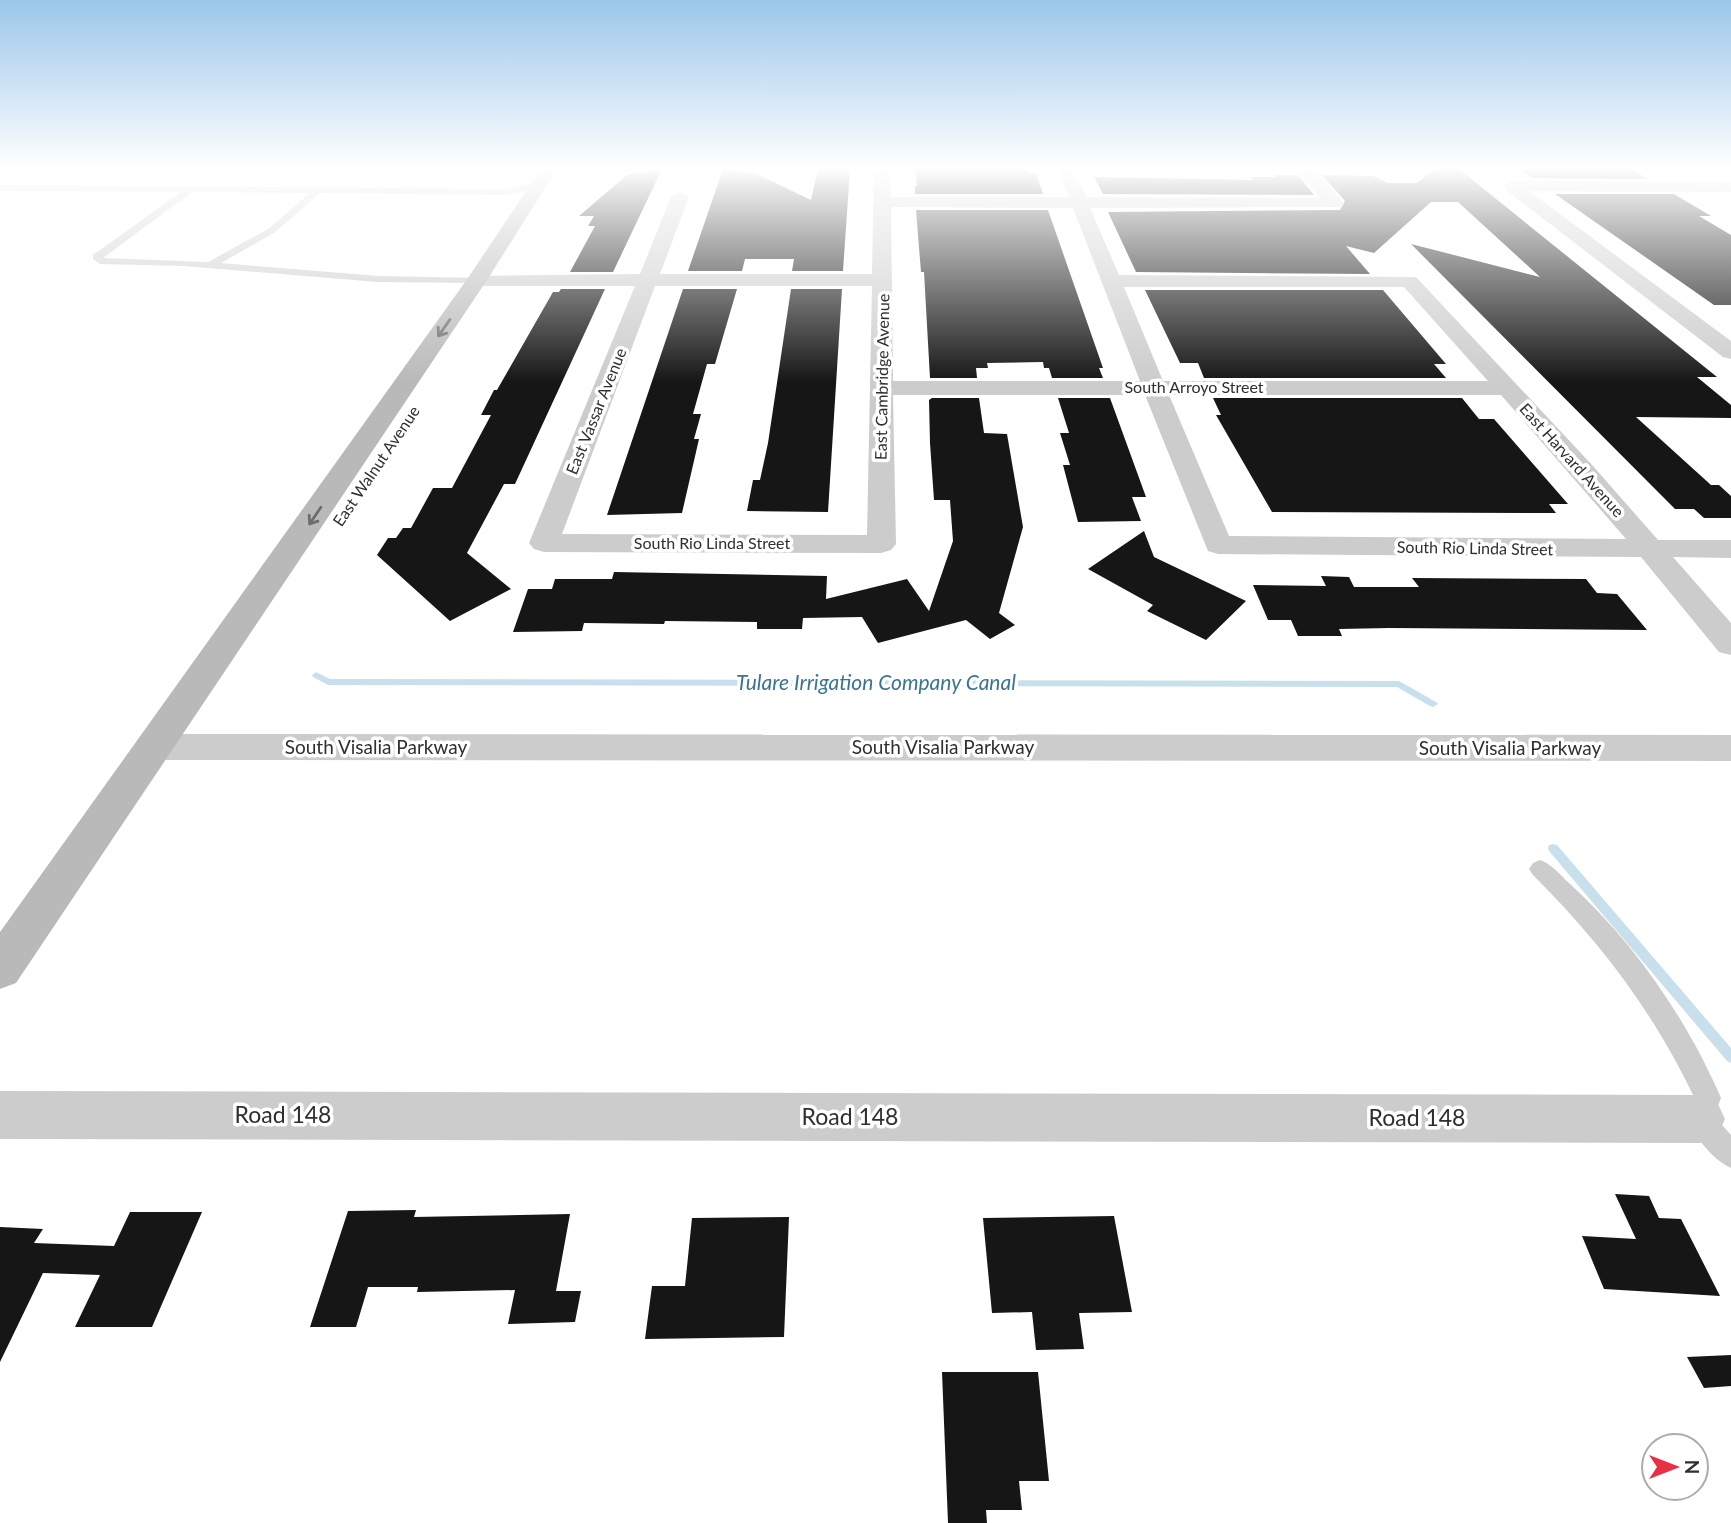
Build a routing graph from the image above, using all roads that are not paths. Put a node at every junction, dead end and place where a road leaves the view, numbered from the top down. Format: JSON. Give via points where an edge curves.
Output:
{"nodes":[{"id":1,"x":120,"y":240,"type":"edge"},
{"id":2,"x":255,"y":240,"type":"edge"},
{"id":3,"x":516,"y":240,"type":"edge"},
{"id":4,"x":663,"y":240,"type":"edge"},
{"id":5,"x":882,"y":240,"type":"edge"},
{"id":6,"x":1094,"y":240,"type":"edge"},
{"id":7,"x":1583,"y":240,"type":"edge"},
{"id":8,"x":208,"y":266,"type":"junction"},
{"id":9,"x":490,"y":280,"type":"junction"},
{"id":10,"x":648,"y":280,"type":"junction"},
{"id":11,"x":883,"y":280,"type":"junction"},
{"id":12,"x":1111,"y":281,"type":"junction"},
{"id":13,"x":1731,"y":352,"type":"edge"},
{"id":14,"x":1152,"y":386,"type":"junction"},
{"id":15,"x":881,"y":388,"type":"junction"},
{"id":16,"x":1507,"y":388,"type":"junction"},
{"id":17,"x":544,"y":542,"type":"joint"},
{"id":18,"x":881,"y":544,"type":"joint"},
{"id":19,"x":1731,"y":549,"type":"edge"},
{"id":20,"x":1652,"y":550,"type":"junction"},
{"id":21,"x":1731,"y":644,"type":"edge"},
{"id":22,"x":156,"y":747,"type":"junction"},
{"id":23,"x":1731,"y":748,"type":"edge"},
{"id":24,"x":1540,"y":869,"type":"dead end"},
{"id":25,"x":0,"y":969,"type":"edge"},
{"id":26,"x":0,"y":1115,"type":"edge"},
{"id":27,"x":1700,"y":1119,"type":"junction"},
{"id":28,"x":1731,"y":1155,"type":"edge"}],
"edges":[{"from":1,"to":8,"type":"lane","via":[[97,257],[100,261]]},
{"from":2,"to":8,"type":"lane"},
{"from":3,"to":9,"type":"main road","name":"East Walnut Avenue"},
{"from":4,"to":10,"type":"street","name":"East Vassar Avenue"},
{"from":5,"to":11,"type":"street","name":"East Cambridge Avenue"},
{"from":6,"to":12,"type":"street"},
{"from":7,"to":13,"type":"street"},
{"from":8,"to":9,"type":"lane","via":[[378,279]]},
{"from":9,"to":10,"type":"street"},
{"from":9,"to":22,"type":"main road","name":"East Walnut Avenue","via":[[332,531]]},
{"from":10,"to":11,"type":"street"},
{"from":10,"to":17,"type":"street","name":"East Vassar Avenue"},
{"from":11,"to":15,"type":"street","name":"East Cambridge Avenue"},
{"from":12,"to":14,"type":"street"},
{"from":12,"to":16,"type":"street","name":"East Harvard Avenue","via":[[1409,281]]},
{"from":14,"to":15,"type":"street","name":"South Arroyo Street"},
{"from":14,"to":16,"type":"street","name":"South Arroyo Street"},
{"from":14,"to":20,"type":"street","name":"South Rio Linda Street","via":[[1218,545]]},
{"from":15,"to":18,"type":"street","name":"East Cambridge Avenue"},
{"from":16,"to":20,"type":"street","name":"East Harvard Avenue"},
{"from":17,"to":18,"type":"street","name":"South Rio Linda Street"},
{"from":19,"to":20,"type":"street","name":"South Rio Linda Street"},
{"from":20,"to":21,"type":"street","name":"East Harvard Avenue"},
{"from":22,"to":23,"type":"street","name":"South Visalia Parkway"},
{"from":22,"to":25,"type":"main road","name":"East Walnut Avenue"},
{"from":24,"to":27,"type":"lane","via":[[1587,915],[1666,1021],[1708,1098]]},
{"from":26,"to":27,"type":"street","name":"Road 148"},
{"from":27,"to":28,"type":"lane"}]}
